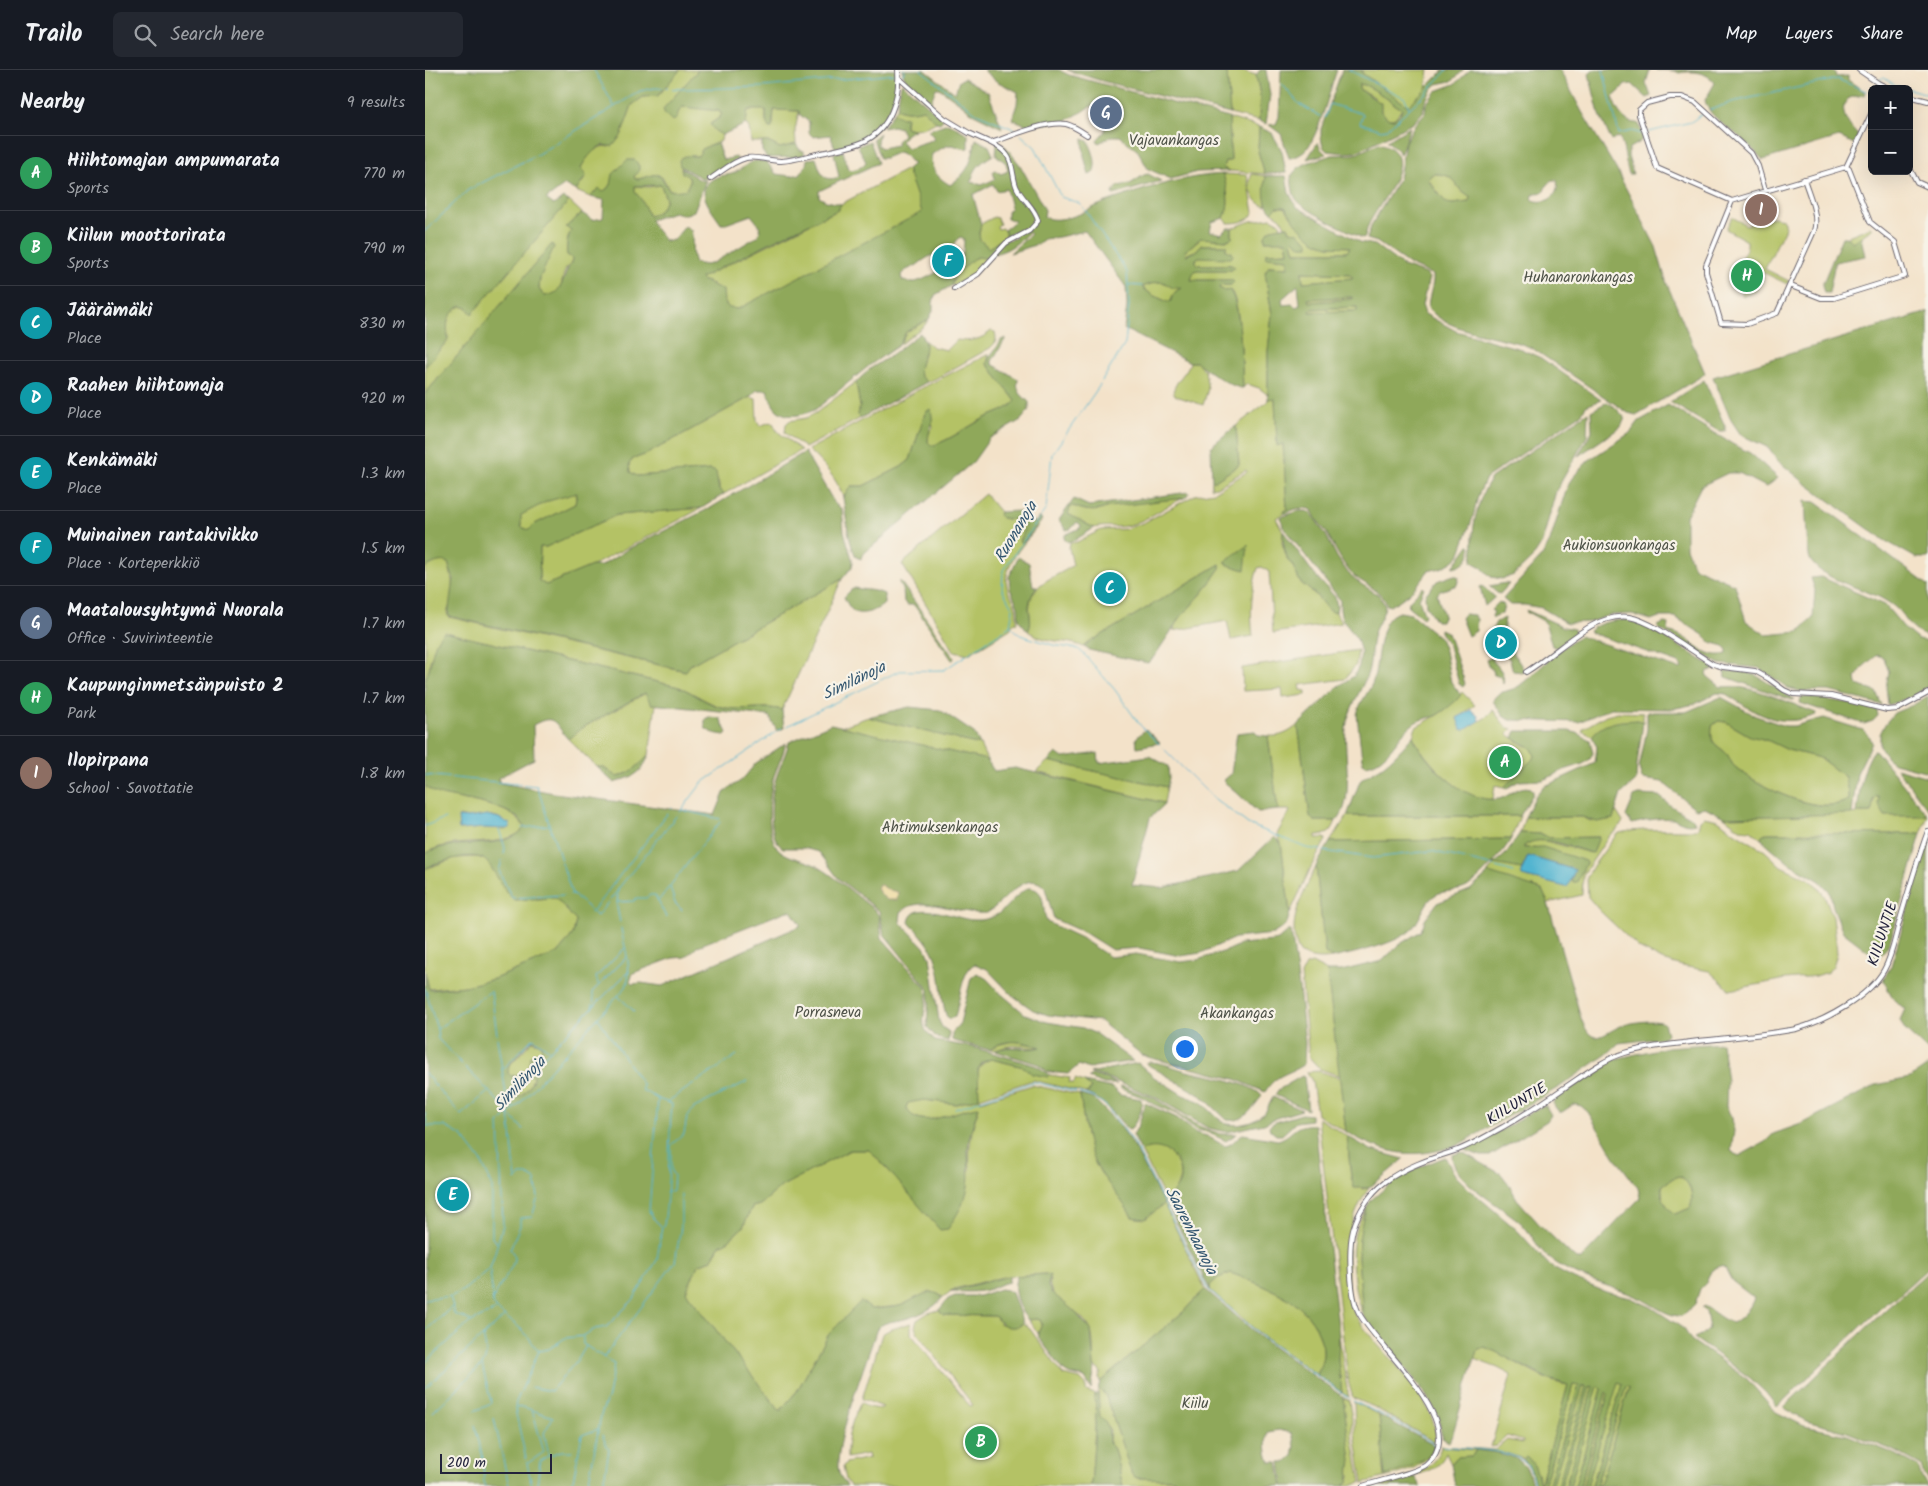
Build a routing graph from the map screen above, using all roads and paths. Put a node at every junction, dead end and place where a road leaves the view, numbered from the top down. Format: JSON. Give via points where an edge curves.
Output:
{"nodes":[{"id":1,"x":898,"y":70,"type":"edge"},
{"id":2,"x":1859,"y":70,"type":"edge"},
{"id":3,"x":899,"y":78,"type":"junction"},
{"id":4,"x":1880,"y":85,"type":"edge"},
{"id":5,"x":1913,"y":97,"type":"edge"},
{"id":6,"x":1928,"y":101,"type":"edge"},
{"id":7,"x":1868,"y":121,"type":"edge"},
{"id":8,"x":1866,"y":126,"type":"joint"},
{"id":9,"x":1087,"y":136,"type":"dead end"},
{"id":10,"x":991,"y":143,"type":"junction"},
{"id":11,"x":1846,"y":167,"type":"junction"},
{"id":12,"x":1913,"y":174,"type":"edge"},
{"id":13,"x":709,"y":179,"type":"dead end"},
{"id":14,"x":1804,"y":179,"type":"junction"},
{"id":15,"x":1928,"y":187,"type":"edge"},
{"id":16,"x":1765,"y":190,"type":"junction"},
{"id":17,"x":1732,"y":201,"type":"junction"},
{"id":18,"x":1791,"y":286,"type":"junction"},
{"id":19,"x":954,"y":289,"type":"dead end"},
{"id":20,"x":1526,"y":672,"type":"dead end"},
{"id":21,"x":1928,"y":693,"type":"edge"},
{"id":22,"x":1928,"y":831,"type":"edge"},
{"id":23,"x":1363,"y":1486,"type":"edge"}],
"edges":[{"from":1,"to":3,"type":"street"},
{"from":2,"to":4,"type":"street"},
{"from":3,"to":10,"type":"street","via":[[943,118]]},
{"from":3,"to":13,"type":"street","via":[[891,114],[867,140],[790,160],[748,158]]},
{"from":5,"to":6,"type":"street"},
{"from":7,"to":8,"type":"street"},
{"from":8,"to":11,"type":"street"},
{"from":9,"to":10,"type":"street","via":[[1070,125],[1059,124]]},
{"from":10,"to":19,"type":"street","via":[[1009,158],[1013,180],[1038,222],[1029,231],[1009,240],[978,274]]},
{"from":11,"to":14,"type":"street"},
{"from":11,"to":18,"type":"street","via":[[1870,222],[1895,242],[1905,276],[1833,298],[1821,298]]},
{"from":12,"to":15,"type":"street","via":[[1917,182]]},
{"from":14,"to":16,"type":"street"},
{"from":14,"to":18,"type":"street","via":[[1816,226]]},
{"from":16,"to":17,"type":"street"},
{"from":16,"to":17,"type":"street","via":[[1751,153],[1695,102],[1670,97],[1644,105],[1639,115],[1657,168]]},
{"from":17,"to":18,"type":"street","via":[[1705,272],[1721,323],[1747,324],[1772,316],[1777,313]]},
{"from":20,"to":21,"type":"street","via":[[1591,626],[1614,617],[1626,617],[1649,625],[1713,664],[1755,671],[1793,694],[1837,696],[1891,710]]},
{"from":22,"to":23,"type":"street","name":"KIILUNTIE","via":[[1885,968],[1872,985],[1838,1012],[1796,1029],[1650,1048],[1610,1058],[1505,1126],[1402,1172],[1377,1188],[1353,1229],[1354,1301],[1363,1321],[1425,1399],[1438,1426],[1439,1439],[1435,1455],[1425,1466]]}]}
